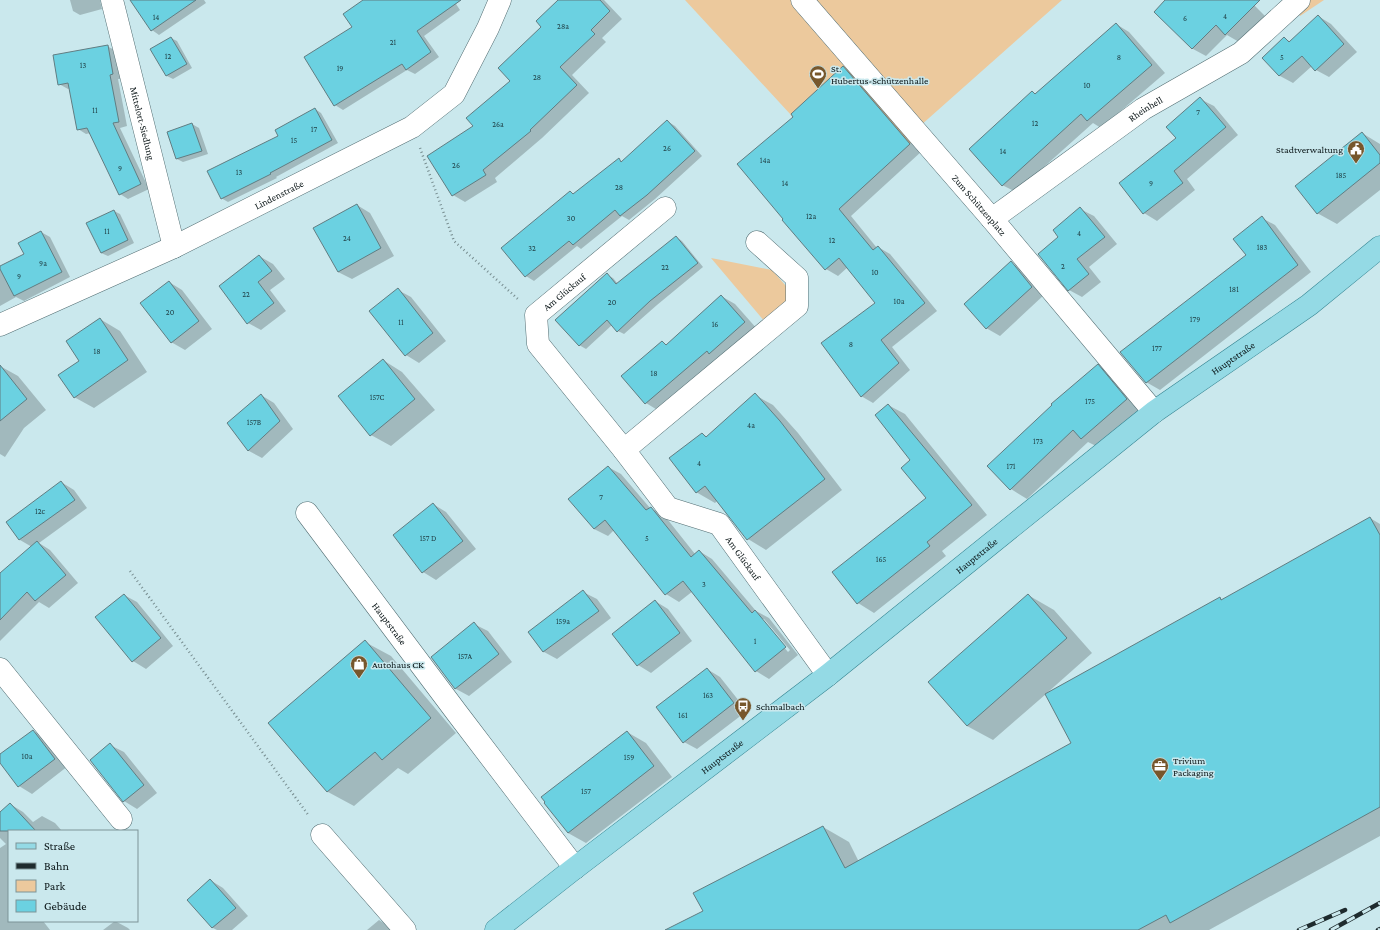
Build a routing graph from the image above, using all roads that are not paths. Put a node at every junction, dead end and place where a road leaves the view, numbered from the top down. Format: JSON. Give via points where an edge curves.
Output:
{"nodes":[{"id":1,"x":112,"y":0,"type":"edge"},
{"id":2,"x":500,"y":0,"type":"edge"},
{"id":3,"x":802,"y":0,"type":"edge"},
{"id":4,"x":1299,"y":0,"type":"edge"},
{"id":5,"x":665,"y":208,"type":"dead end"},
{"id":6,"x":992,"y":219,"type":"junction"},
{"id":7,"x":757,"y":242,"type":"dead end"},
{"id":8,"x":174,"y":246,"type":"junction"},
{"id":9,"x":1380,"y":247,"type":"edge"},
{"id":10,"x":0,"y":325,"type":"edge"},
{"id":11,"x":1154,"y":412,"type":"junction"},
{"id":12,"x":624,"y":450,"type":"junction"},
{"id":13,"x":307,"y":513,"type":"dead end"},
{"id":14,"x":0,"y":669,"type":"edge"},
{"id":15,"x":828,"y":675,"type":"junction"},
{"id":16,"x":122,"y":819,"type":"dead end"},
{"id":17,"x":322,"y":835,"type":"road end"},
{"id":18,"x":575,"y":868,"type":"junction"},
{"id":19,"x":405,"y":930,"type":"edge"},
{"id":20,"x":496,"y":930,"type":"edge"}],
"edges":[{"from":1,"to":8,"type":"street","name":"Mittelort-Siedlung"},
{"from":2,"to":8,"type":"street","name":"Lindenstraße","via":[[454,94],[412,127]]},
{"from":3,"to":6,"type":"street","name":"Zum Schützenplatz"},
{"from":4,"to":6,"type":"street","name":"Rheinhell","via":[[1241,53],[1143,109]]},
{"from":5,"to":12,"type":"street","name":"Am Glückauf","via":[[536,315],[538,344]]},
{"from":6,"to":11,"type":"street","name":"Zum Schützenplatz"},
{"from":7,"to":12,"type":"street","via":[[797,278],[797,306]]},
{"from":8,"to":10,"type":"street","name":"Lindenstraße"},
{"from":9,"to":11,"type":"main road","name":"Hauptstraße","via":[[1309,305]]},
{"from":11,"to":15,"type":"main road","name":"Hauptstraße"},
{"from":12,"to":15,"type":"street","name":"Am Glückauf","via":[[668,508],[719,524]]},
{"from":13,"to":18,"type":"street","name":"Hauptstraße"},
{"from":14,"to":16,"type":"street"},
{"from":15,"to":18,"type":"main road","name":"Hauptstraße"},
{"from":17,"to":19,"type":"street"},
{"from":18,"to":20,"type":"main road","name":"Hauptstraße"}]}
